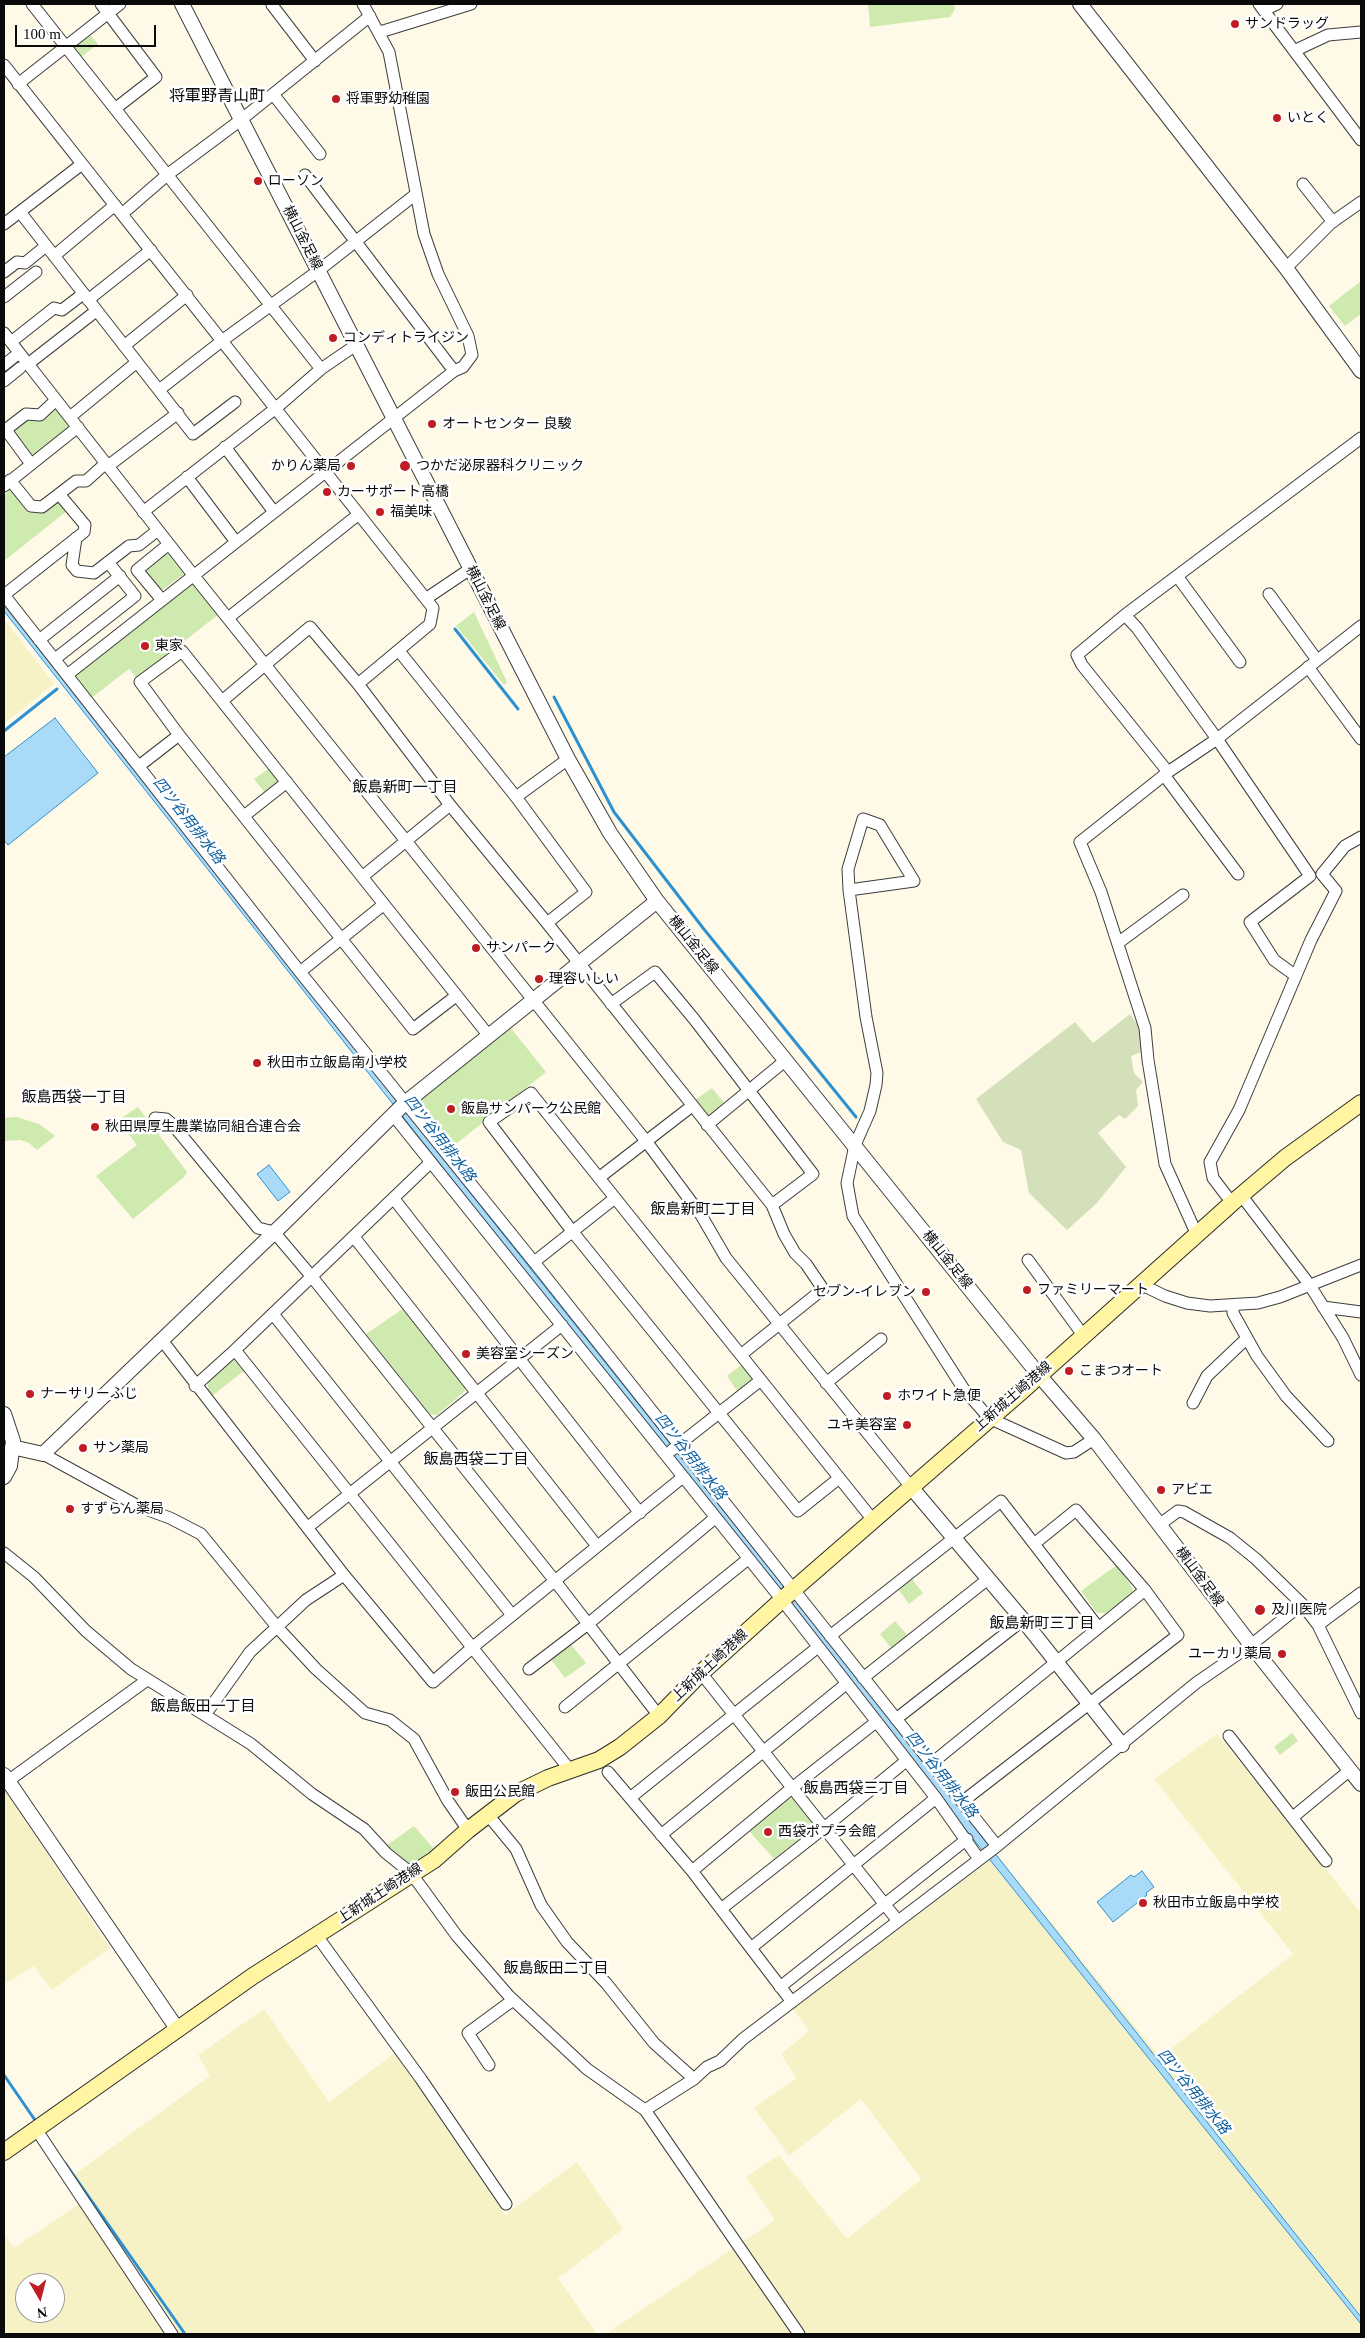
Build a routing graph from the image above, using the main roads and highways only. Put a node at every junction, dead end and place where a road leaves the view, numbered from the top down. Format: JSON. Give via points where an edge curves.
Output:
{"nodes":[{"id":1,"x":1361,"y":1103,"type":"edge"},
{"id":2,"x":4,"y":2152,"type":"edge"}],
"edges":[{"from":1,"to":2,"type":"main road","name":"上新城土崎港線","via":[[1236,1199],[787,1595],[658,1716],[620,1747],[599,1760],[514,1794],[434,1860],[253,1976]]}]}
